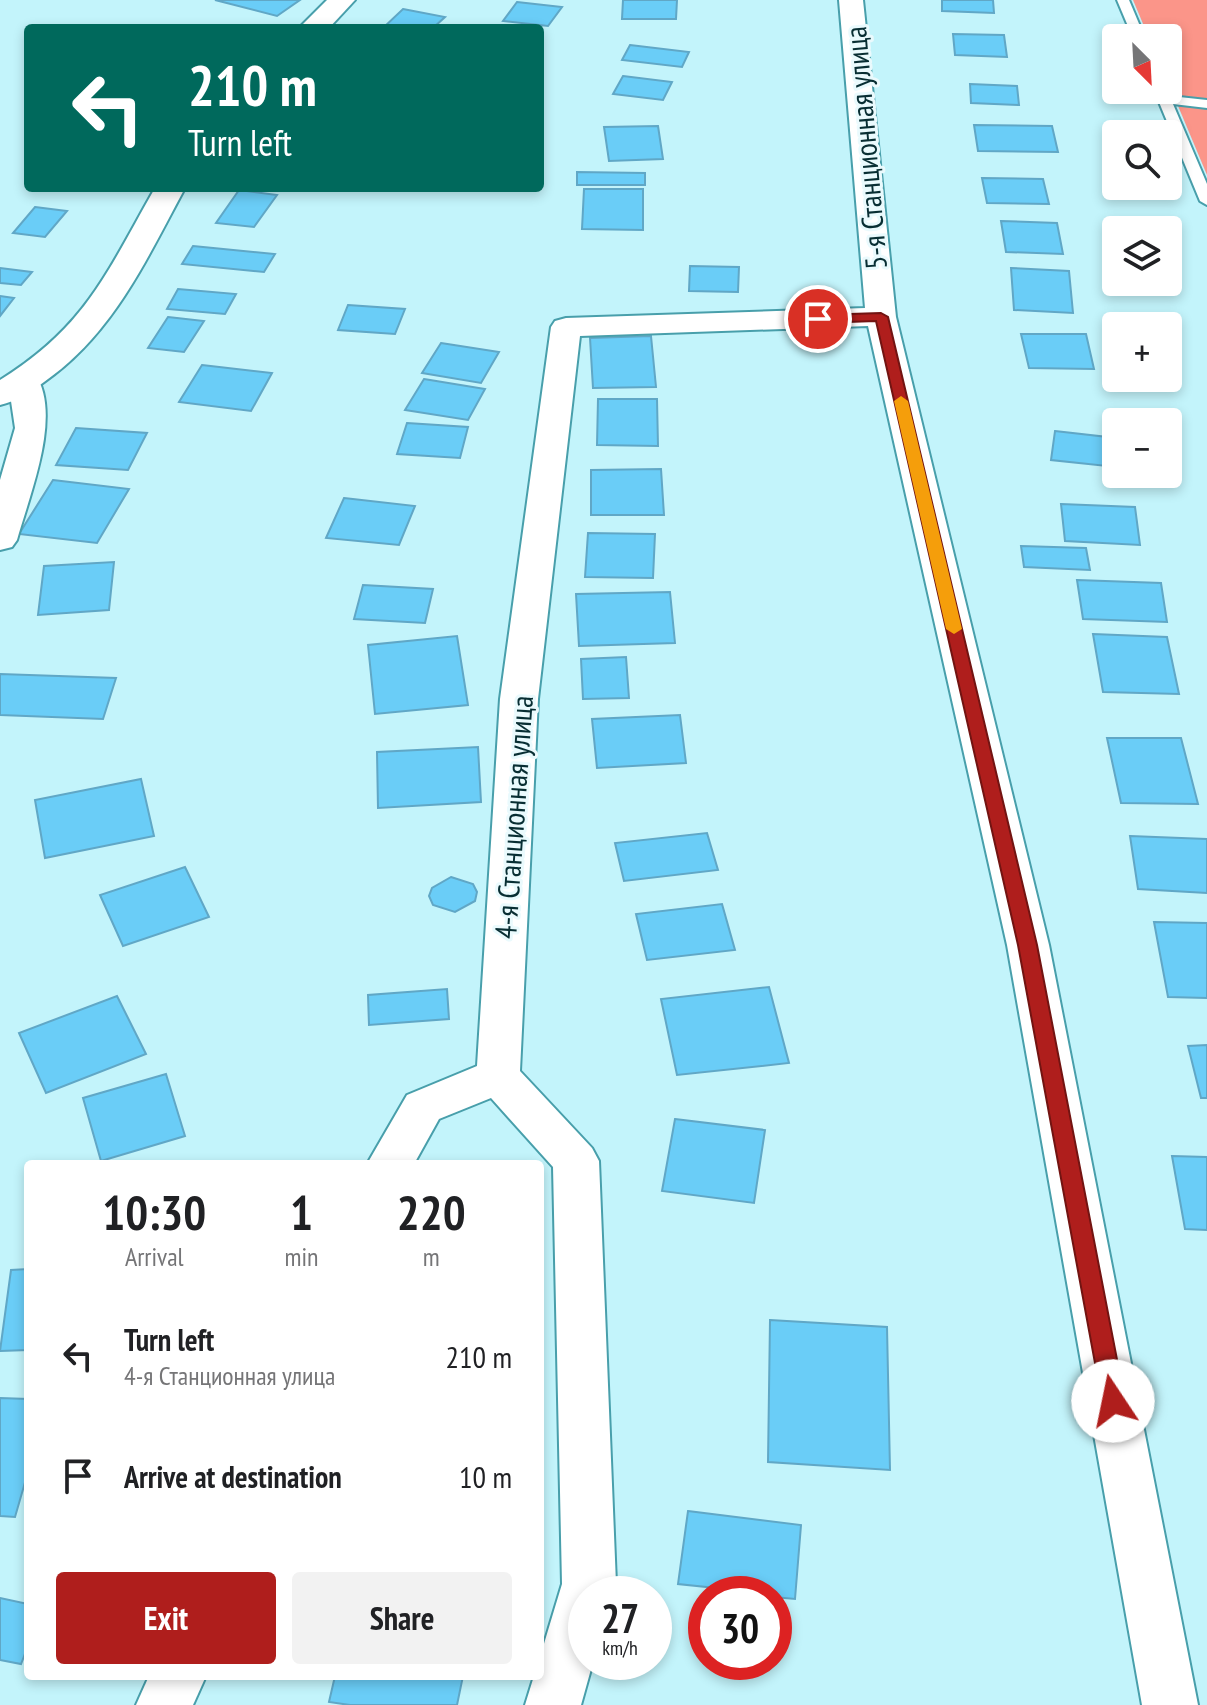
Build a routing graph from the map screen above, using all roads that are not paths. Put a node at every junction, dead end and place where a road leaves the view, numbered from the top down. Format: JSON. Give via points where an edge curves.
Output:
{"nodes":[{"id":1,"x":342,"y":0,"type":"edge"},
{"id":2,"x":851,"y":0,"type":"edge"},
{"id":3,"x":1123,"y":0,"type":"edge"},
{"id":4,"x":317,"y":24,"type":"edge"},
{"id":5,"x":1133,"y":24,"type":"edge"},
{"id":6,"x":1182,"y":98,"type":"edge"},
{"id":7,"x":1167,"y":104,"type":"edge"},
{"id":8,"x":1207,"y":104,"type":"edge"},
{"id":9,"x":168,"y":192,"type":"edge"},
{"id":10,"x":1207,"y":201,"type":"edge"},
{"id":11,"x":881,"y":317,"type":"junction"},
{"id":12,"x":12,"y":388,"type":"edge"},
{"id":13,"x":0,"y":540,"type":"edge"},
{"id":14,"x":498,"y":1076,"type":"junction"},
{"id":15,"x":392,"y":1160,"type":"edge"},
{"id":16,"x":176,"y":1680,"type":"edge"},
{"id":17,"x":164,"y":1705,"type":"edge"},
{"id":18,"x":553,"y":1705,"type":"edge"},
{"id":19,"x":1170,"y":1705,"type":"edge"}],
"edges":[{"from":1,"to":4,"type":"street"},
{"from":2,"to":11,"type":"street","name":"5-я Станционная улица"},
{"from":3,"to":5,"type":"lane"},
{"from":6,"to":8,"type":"lane"},
{"from":7,"to":10,"type":"lane"},
{"from":9,"to":12,"type":"street","via":[[95,317],[65,349]]},
{"from":11,"to":14,"type":"street","name":"4-я Станционная улица","via":[[566,327],[519,699]]},
{"from":11,"to":19,"type":"street","name":"5-я Станционная улица","via":[[1028,945]]},
{"from":12,"to":13,"type":"street","via":[[31,428]]},
{"from":14,"to":15,"type":"street","via":[[423,1107]]},
{"from":14,"to":18,"type":"street","via":[[576,1161],[589,1584]]},
{"from":16,"to":17,"type":"street"}]}
